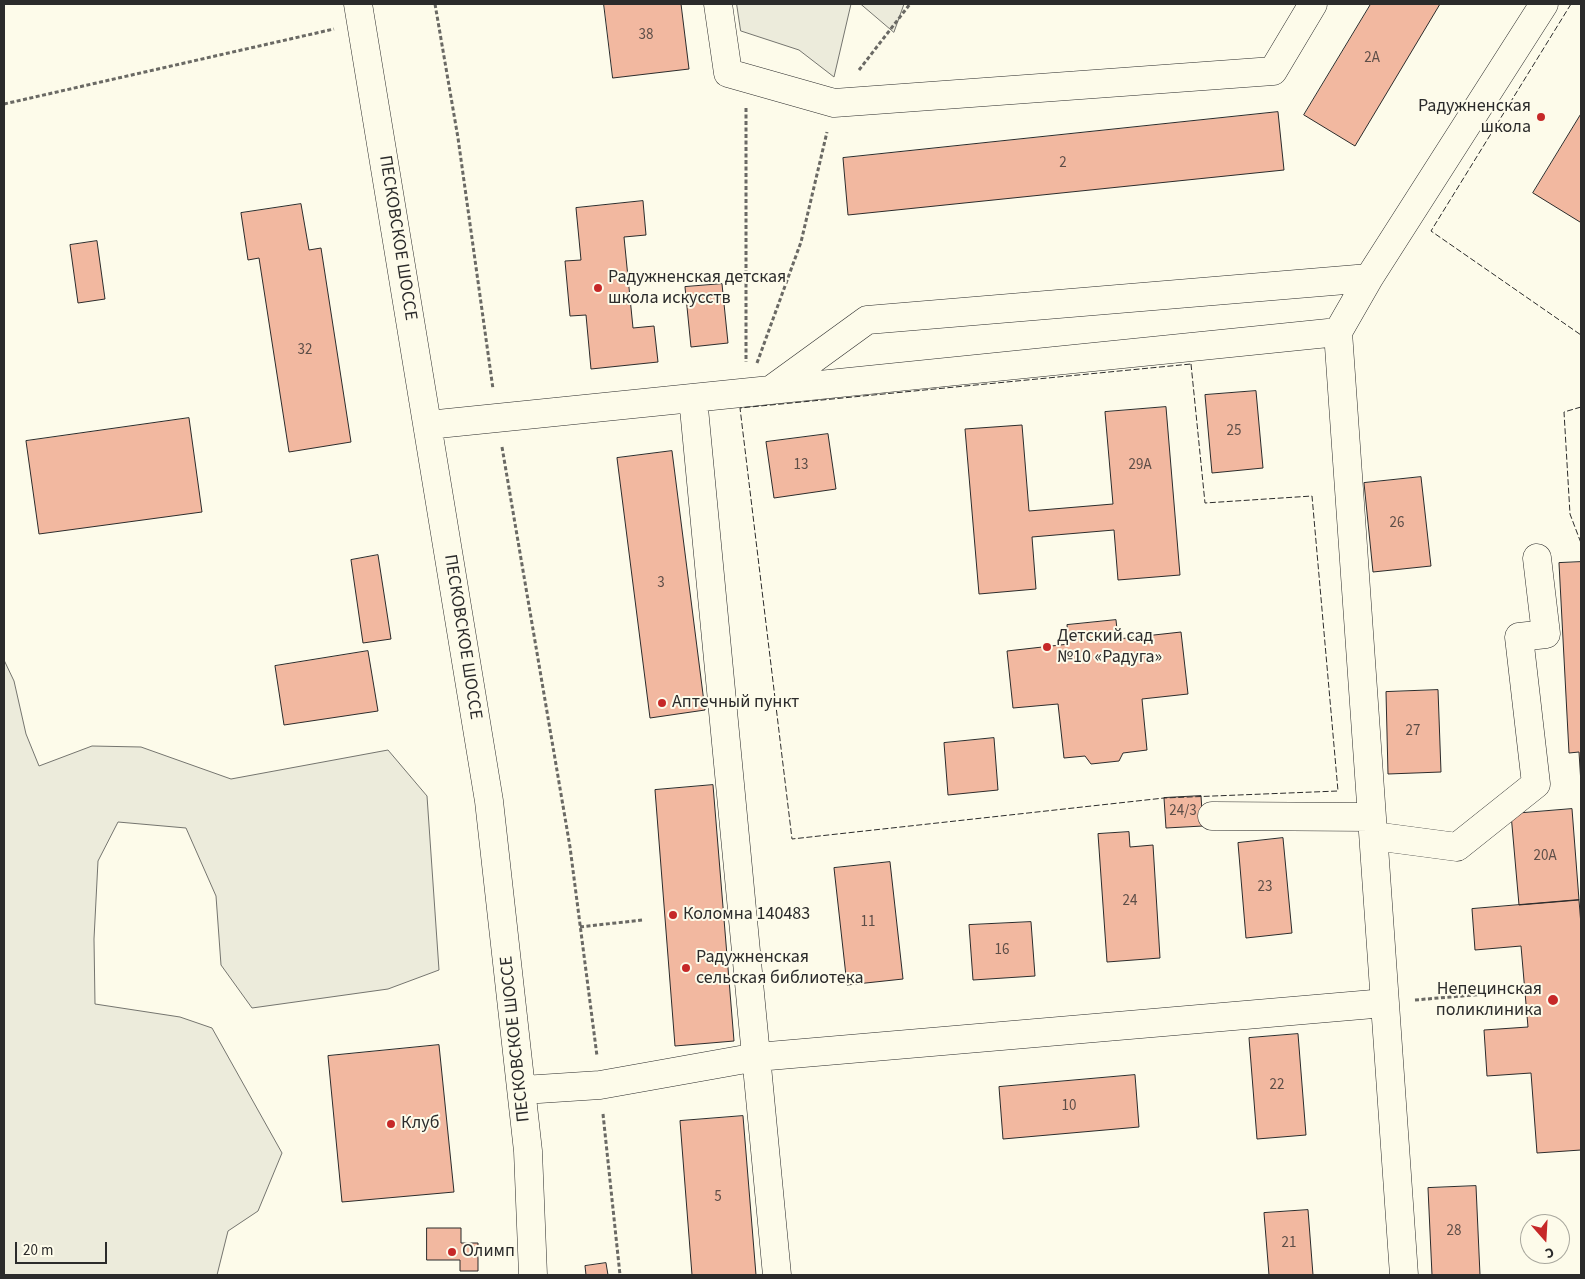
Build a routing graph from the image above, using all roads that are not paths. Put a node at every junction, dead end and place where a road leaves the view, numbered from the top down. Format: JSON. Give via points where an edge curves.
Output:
{"nodes":[{"id":1,"x":718,"y":4,"type":"edge"},
{"id":2,"x":1313,"y":4,"type":"edge"},
{"id":3,"x":1544,"y":4,"type":"edge"},
{"id":4,"x":360,"y":13,"type":"edge"},
{"id":5,"x":1369,"y":278,"type":"junction"},
{"id":6,"x":1338,"y":332,"type":"junction"},
{"id":7,"x":758,"y":391,"type":"junction"},
{"id":8,"x":692,"y":398,"type":"junction"},
{"id":9,"x":428,"y":424,"type":"junction"},
{"id":10,"x":1537,"y":558,"type":"dead end"},
{"id":11,"x":1212,"y":816,"type":"dead end"},
{"id":12,"x":1372,"y":827,"type":"junction"},
{"id":13,"x":1385,"y":1003,"type":"junction"},
{"id":14,"x":757,"y":1057,"type":"junction"},
{"id":15,"x":523,"y":1090,"type":"junction"},
{"id":16,"x":532,"y":1275,"type":"edge"},
{"id":17,"x":777,"y":1275,"type":"edge"},
{"id":18,"x":1404,"y":1275,"type":"edge"}],
"edges":[{"from":1,"to":2,"type":"street","via":[[728,73],[834,103],[1272,71]]},
{"from":3,"to":5,"type":"street"},
{"from":4,"to":9,"type":"street","name":"ПЕСКОВСКОЕ ШОССЕ"},
{"from":5,"to":6,"type":"street"},
{"from":5,"to":7,"type":"street","via":[[867,320]]},
{"from":6,"to":7,"type":"street"},
{"from":6,"to":12,"type":"street"},
{"from":7,"to":8,"type":"street"},
{"from":8,"to":9,"type":"street"},
{"from":8,"to":14,"type":"street"},
{"from":9,"to":15,"type":"street","name":"ПЕСКОВСКОЕ ШОССЕ","via":[[489,801]]},
{"from":10,"to":12,"type":"street","via":[[1546,634],[1519,637],[1536,784],[1457,847]]},
{"from":11,"to":12,"type":"street"},
{"from":12,"to":13,"type":"street"},
{"from":13,"to":14,"type":"street"},
{"from":13,"to":18,"type":"street"},
{"from":14,"to":15,"type":"street","via":[[600,1085]]},
{"from":14,"to":17,"type":"street"},
{"from":15,"to":16,"type":"street","name":"ПЕСКОВСКОЕ ШОССЕ"}]}
